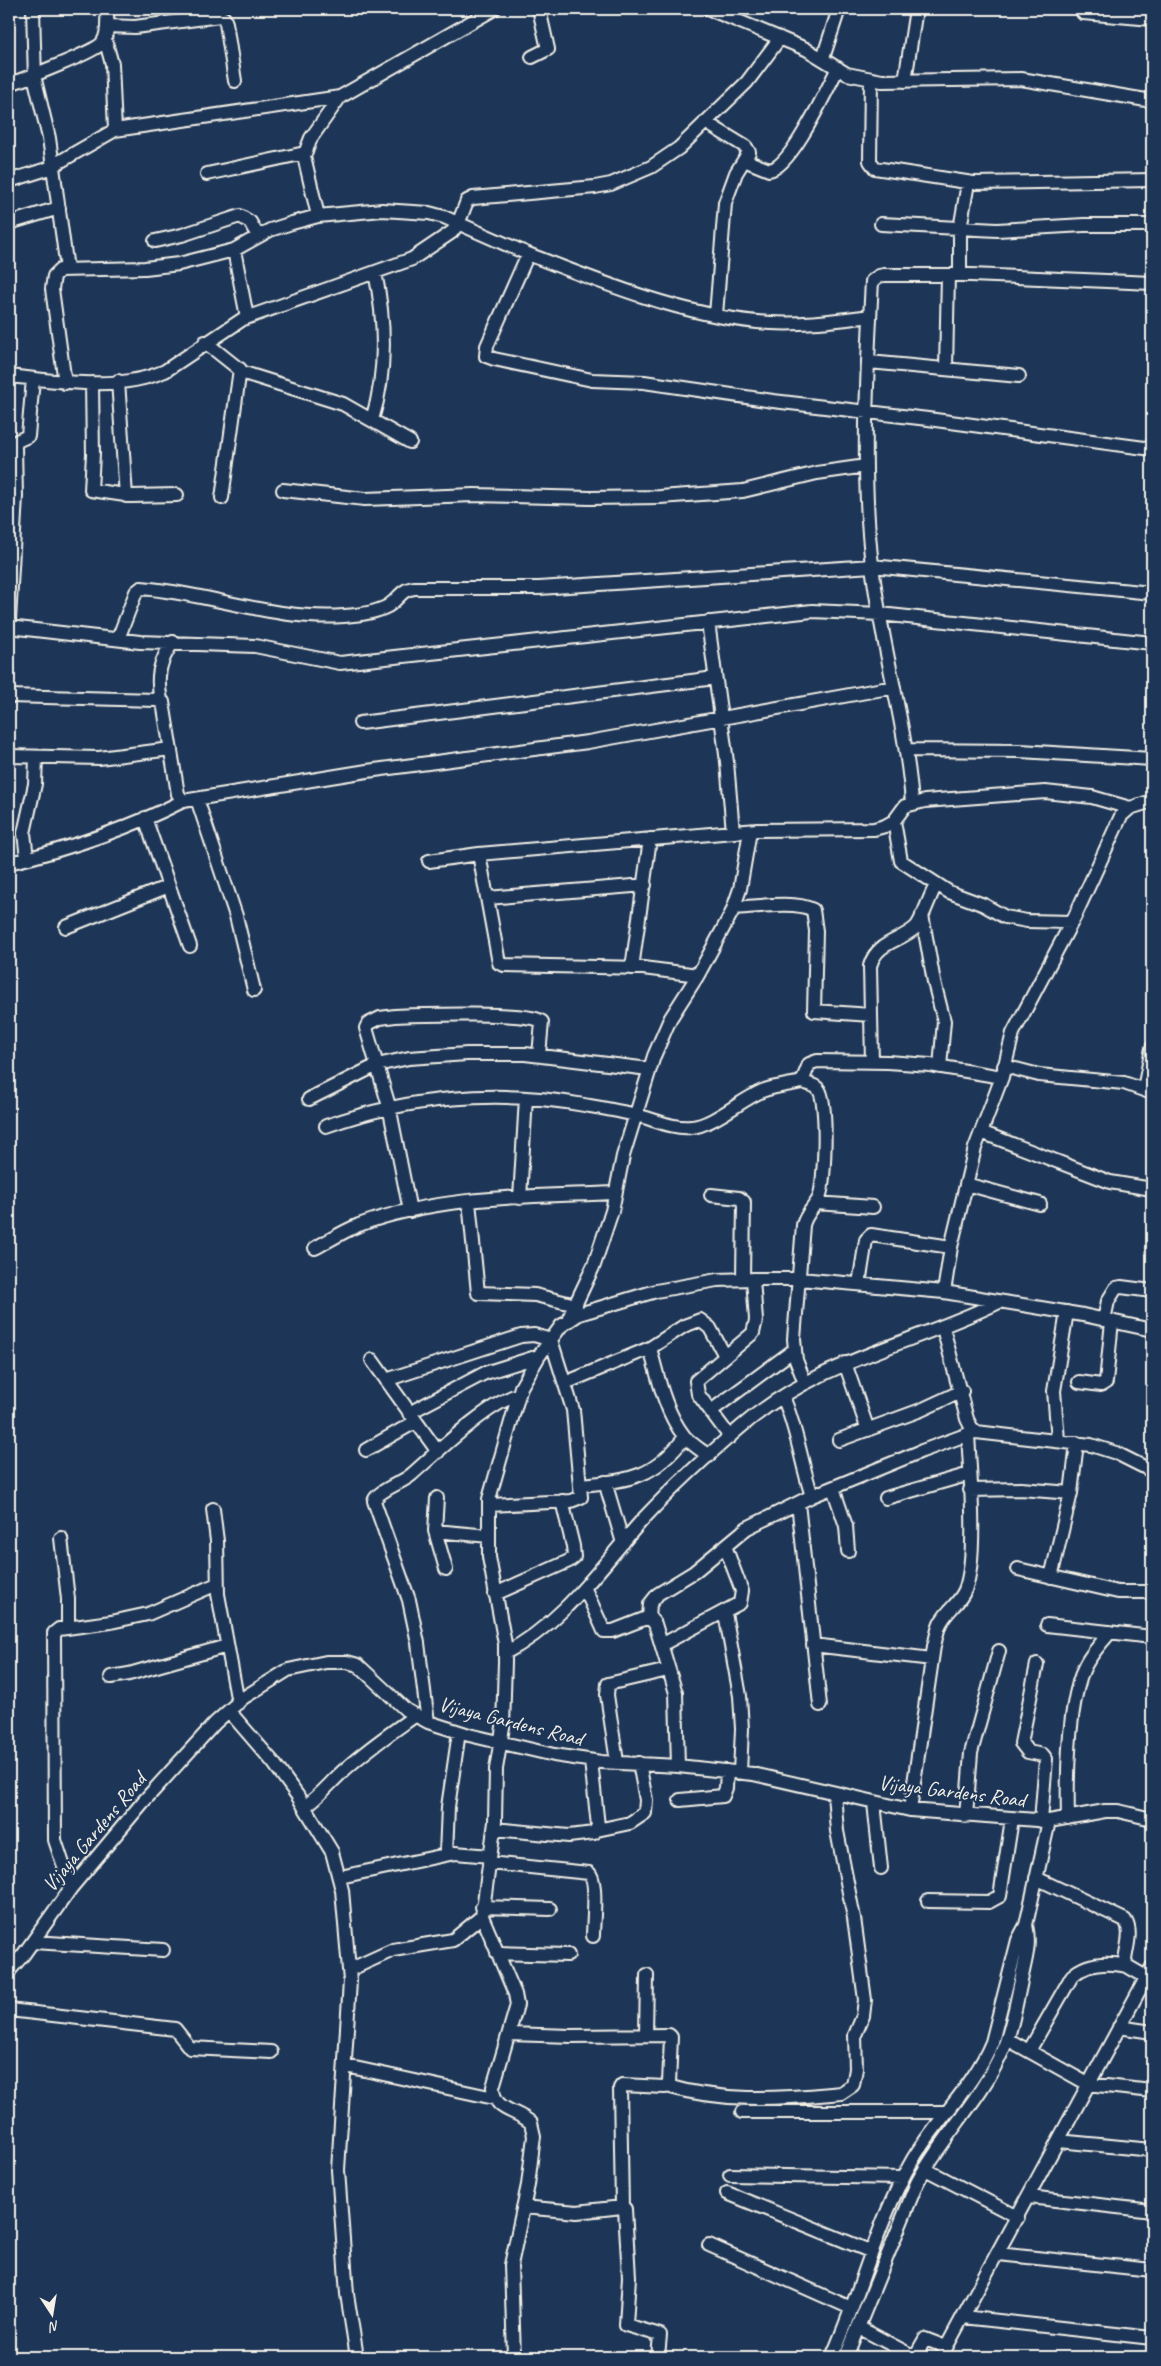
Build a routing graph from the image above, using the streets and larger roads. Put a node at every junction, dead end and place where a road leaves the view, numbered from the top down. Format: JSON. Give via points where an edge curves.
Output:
{"nodes":[{"id":1,"x":32,"y":9,"type":"edge"},
{"id":2,"x":107,"y":9,"type":"edge"},
{"id":3,"x":494,"y":9,"type":"edge"},
{"id":4,"x":539,"y":9,"type":"edge"},
{"id":5,"x":709,"y":9,"type":"edge"},
{"id":6,"x":839,"y":9,"type":"edge"},
{"id":7,"x":916,"y":9,"type":"edge"},
{"id":8,"x":1083,"y":14,"type":"dead end"},
{"id":9,"x":1152,"y":19,"type":"edge"},
{"id":10,"x":107,"y":26,"type":"junction"},
{"id":11,"x":780,"y":38,"type":"junction"},
{"id":12,"x":105,"y":40,"type":"junction"},
{"id":13,"x":532,"y":57,"type":"dead end"},
{"id":14,"x":823,"y":58,"type":"junction"},
{"id":15,"x":838,"y":68,"type":"junction"},
{"id":16,"x":34,"y":75,"type":"junction"},
{"id":17,"x":871,"y":80,"type":"junction"},
{"id":18,"x":235,"y":81,"type":"dead end"},
{"id":19,"x":905,"y":81,"type":"junction"},
{"id":20,"x":9,"y":84,"type":"edge"},
{"id":21,"x":340,"y":97,"type":"junction"},
{"id":22,"x":1152,"y":101,"type":"edge"},
{"id":23,"x":705,"y":122,"type":"junction"},
{"id":24,"x":115,"y":130,"type":"junction"},
{"id":25,"x":305,"y":152,"type":"junction"},
{"id":26,"x":744,"y":160,"type":"junction"},
{"id":27,"x":53,"y":166,"type":"junction"},
{"id":28,"x":207,"y":174,"type":"dead end"},
{"id":29,"x":1152,"y":180,"type":"edge"},
{"id":30,"x":9,"y":181,"type":"edge"},
{"id":31,"x":968,"y":183,"type":"junction"},
{"id":32,"x":59,"y":208,"type":"junction"},
{"id":33,"x":318,"y":216,"type":"junction"},
{"id":34,"x":9,"y":224,"type":"edge"},
{"id":35,"x":458,"y":224,"type":"junction"},
{"id":36,"x":881,"y":224,"type":"dead end"},
{"id":37,"x":1152,"y":225,"type":"edge"},
{"id":38,"x":960,"y":229,"type":"junction"},
{"id":39,"x":258,"y":236,"type":"junction"},
{"id":40,"x":155,"y":241,"type":"dead end"},
{"id":41,"x":234,"y":250,"type":"junction"},
{"id":42,"x":528,"y":254,"type":"junction"},
{"id":43,"x":67,"y":269,"type":"junction"},
{"id":44,"x":375,"y":272,"type":"junction"},
{"id":45,"x":954,"y":275,"type":"junction"},
{"id":46,"x":1152,"y":283,"type":"edge"},
{"id":47,"x":716,"y":315,"type":"junction"},
{"id":48,"x":870,"y":316,"type":"junction"},
{"id":49,"x":248,"y":317,"type":"junction"},
{"id":50,"x":205,"y":342,"type":"junction"},
{"id":51,"x":869,"y":362,"type":"junction"},
{"id":52,"x":240,"y":369,"type":"junction"},
{"id":53,"x":946,"y":369,"type":"junction"},
{"id":54,"x":9,"y":376,"type":"edge"},
{"id":55,"x":1019,"y":376,"type":"dead end"},
{"id":56,"x":33,"y":379,"type":"junction"},
{"id":57,"x":118,"y":381,"type":"junction"},
{"id":58,"x":64,"y":382,"type":"junction"},
{"id":59,"x":92,"y":383,"type":"junction"},
{"id":60,"x":867,"y":413,"type":"junction"},
{"id":61,"x":372,"y":420,"type":"junction"},
{"id":62,"x":410,"y":442,"type":"dead end"},
{"id":63,"x":1152,"y":449,"type":"edge"},
{"id":64,"x":866,"y":466,"type":"junction"},
{"id":65,"x":283,"y":490,"type":"dead end"},
{"id":66,"x":177,"y":495,"type":"dead end"},
{"id":67,"x":126,"y":496,"type":"junction"},
{"id":68,"x":222,"y":498,"type":"dead end"},
{"id":69,"x":872,"y":566,"type":"junction"},
{"id":70,"x":1152,"y":593,"type":"edge"},
{"id":71,"x":880,"y":614,"type":"junction"},
{"id":72,"x":9,"y":621,"type":"edge"},
{"id":73,"x":708,"y":622,"type":"junction"},
{"id":74,"x":9,"y":627,"type":"edge"},
{"id":75,"x":118,"y":639,"type":"junction"},
{"id":76,"x":173,"y":642,"type":"junction"},
{"id":77,"x":1152,"y":643,"type":"edge"},
{"id":78,"x":715,"y":678,"type":"junction"},
{"id":79,"x":894,"y":687,"type":"junction"},
{"id":80,"x":9,"y":696,"type":"edge"},
{"id":81,"x":161,"y":700,"type":"junction"},
{"id":82,"x":721,"y":718,"type":"junction"},
{"id":83,"x":360,"y":723,"type":"dead end"},
{"id":84,"x":171,"y":748,"type":"junction"},
{"id":85,"x":907,"y":750,"type":"junction"},
{"id":86,"x":9,"y":756,"type":"edge"},
{"id":87,"x":36,"y":758,"type":"junction"},
{"id":88,"x":1152,"y":759,"type":"edge"},
{"id":89,"x":197,"y":799,"type":"junction"},
{"id":90,"x":183,"y":801,"type":"junction"},
{"id":91,"x":1152,"y":801,"type":"edge"},
{"id":92,"x":912,"y":803,"type":"junction"},
{"id":93,"x":1130,"y":808,"type":"junction"},
{"id":94,"x":145,"y":818,"type":"junction"},
{"id":95,"x":894,"y":821,"type":"junction"},
{"id":96,"x":750,"y":831,"type":"junction"},
{"id":97,"x":733,"y":832,"type":"junction"},
{"id":98,"x":650,"y":839,"type":"junction"},
{"id":99,"x":479,"y":854,"type":"junction"},
{"id":100,"x":27,"y":858,"type":"junction"},
{"id":101,"x":429,"y":861,"type":"dead end"},
{"id":102,"x":9,"y":863,"type":"edge"},
{"id":103,"x":645,"y":885,"type":"junction"},
{"id":104,"x":936,"y":885,"type":"junction"},
{"id":105,"x":169,"y":886,"type":"junction"},
{"id":106,"x":487,"y":898,"type":"junction"},
{"id":107,"x":734,"y":908,"type":"junction"},
{"id":108,"x":922,"y":915,"type":"junction"},
{"id":109,"x":1072,"y":922,"type":"junction"},
{"id":110,"x":66,"y":927,"type":"dead end"},
{"id":111,"x":190,"y":946,"type":"dead end"},
{"id":112,"x":632,"y":968,"type":"junction"},
{"id":113,"x":698,"y":976,"type":"junction"},
{"id":114,"x":254,"y":990,"type":"dead end"},
{"id":115,"x":871,"y":1015,"type":"junction"},
{"id":116,"x":1152,"y":1048,"type":"edge"},
{"id":117,"x":539,"y":1055,"type":"junction"},
{"id":118,"x":872,"y":1062,"type":"junction"},
{"id":119,"x":377,"y":1065,"type":"junction"},
{"id":120,"x":940,"y":1067,"type":"junction"},
{"id":121,"x":649,"y":1069,"type":"junction"},
{"id":122,"x":1003,"y":1072,"type":"junction"},
{"id":123,"x":802,"y":1082,"type":"junction"},
{"id":124,"x":1148,"y":1091,"type":"edge"},
{"id":125,"x":526,"y":1098,"type":"junction"},
{"id":126,"x":310,"y":1099,"type":"dead end"},
{"id":127,"x":389,"y":1106,"type":"junction"},
{"id":128,"x":634,"y":1114,"type":"junction"},
{"id":129,"x":326,"y":1126,"type":"dead end"},
{"id":130,"x":981,"y":1132,"type":"junction"},
{"id":131,"x":966,"y":1184,"type":"junction"},
{"id":132,"x":1152,"y":1189,"type":"edge"},
{"id":133,"x":616,"y":1193,"type":"junction"},
{"id":134,"x":711,"y":1195,"type":"dead end"},
{"id":135,"x":520,"y":1198,"type":"junction"},
{"id":136,"x":469,"y":1201,"type":"junction"},
{"id":137,"x":816,"y":1203,"type":"junction"},
{"id":138,"x":1040,"y":1204,"type":"dead end"},
{"id":139,"x":873,"y":1208,"type":"dead end"},
{"id":140,"x":410,"y":1211,"type":"junction"},
{"id":141,"x":951,"y":1247,"type":"junction"},
{"id":142,"x":315,"y":1248,"type":"dead end"},
{"id":143,"x":748,"y":1279,"type":"junction"},
{"id":144,"x":800,"y":1280,"type":"junction"},
{"id":145,"x":859,"y":1284,"type":"junction"},
{"id":146,"x":1152,"y":1291,"type":"edge"},
{"id":147,"x":944,"y":1292,"type":"junction"},
{"id":148,"x":999,"y":1302,"type":"junction"},
{"id":149,"x":576,"y":1305,"type":"junction"},
{"id":150,"x":1067,"y":1312,"type":"junction"},
{"id":151,"x":570,"y":1318,"type":"junction"},
{"id":152,"x":1108,"y":1320,"type":"junction"},
{"id":153,"x":943,"y":1328,"type":"junction"},
{"id":154,"x":1152,"y":1330,"type":"edge"},
{"id":155,"x":551,"y":1340,"type":"junction"},
{"id":156,"x":650,"y":1348,"type":"junction"},
{"id":157,"x":794,"y":1350,"type":"junction"},
{"id":158,"x":539,"y":1356,"type":"junction"},
{"id":159,"x":725,"y":1356,"type":"junction"},
{"id":160,"x":372,"y":1360,"type":"dead end"},
{"id":161,"x":845,"y":1363,"type":"junction"},
{"id":162,"x":386,"y":1380,"type":"junction"},
{"id":163,"x":1079,"y":1382,"type":"dead end"},
{"id":164,"x":565,"y":1383,"type":"junction"},
{"id":165,"x":805,"y":1383,"type":"junction"},
{"id":166,"x":962,"y":1391,"type":"junction"},
{"id":167,"x":519,"y":1395,"type":"junction"},
{"id":168,"x":783,"y":1397,"type":"junction"},
{"id":169,"x":710,"y":1411,"type":"junction"},
{"id":170,"x":412,"y":1418,"type":"junction"},
{"id":171,"x":868,"y":1430,"type":"junction"},
{"id":172,"x":972,"y":1433,"type":"junction"},
{"id":173,"x":685,"y":1437,"type":"junction"},
{"id":174,"x":730,"y":1437,"type":"junction"},
{"id":175,"x":839,"y":1440,"type":"dead end"},
{"id":176,"x":1058,"y":1440,"type":"junction"},
{"id":177,"x":1077,"y":1443,"type":"junction"},
{"id":178,"x":366,"y":1450,"type":"dead end"},
{"id":179,"x":438,"y":1452,"type":"junction"},
{"id":180,"x":709,"y":1456,"type":"junction"},
{"id":181,"x":1152,"y":1471,"type":"edge"},
{"id":182,"x":970,"y":1474,"type":"junction"},
{"id":183,"x":605,"y":1482,"type":"junction"},
{"id":184,"x":581,"y":1485,"type":"junction"},
{"id":185,"x":833,"y":1488,"type":"junction"},
{"id":186,"x":970,"y":1490,"type":"junction"},
{"id":187,"x":1071,"y":1493,"type":"junction"},
{"id":188,"x":812,"y":1496,"type":"junction"},
{"id":189,"x":437,"y":1498,"type":"dead end"},
{"id":190,"x":886,"y":1498,"type":"dead end"},
{"id":191,"x":562,"y":1501,"type":"junction"},
{"id":192,"x":798,"y":1503,"type":"junction"},
{"id":193,"x":489,"y":1505,"type":"junction"},
{"id":194,"x":213,"y":1509,"type":"dead end"},
{"id":195,"x":436,"y":1531,"type":"junction"},
{"id":196,"x":489,"y":1536,"type":"junction"},
{"id":197,"x":61,"y":1538,"type":"dead end"},
{"id":198,"x":623,"y":1543,"type":"junction"},
{"id":199,"x":725,"y":1546,"type":"junction"},
{"id":200,"x":848,"y":1551,"type":"dead end"},
{"id":201,"x":446,"y":1568,"type":"dead end"},
{"id":202,"x":1018,"y":1569,"type":"dead end"},
{"id":203,"x":1051,"y":1578,"type":"junction"},
{"id":204,"x":218,"y":1584,"type":"junction"},
{"id":205,"x":585,"y":1589,"type":"junction"},
{"id":206,"x":1152,"y":1592,"type":"edge"},
{"id":207,"x":495,"y":1594,"type":"junction"},
{"id":208,"x":725,"y":1613,"type":"junction"},
{"id":209,"x":649,"y":1617,"type":"junction"},
{"id":210,"x":1047,"y":1625,"type":"dead end"},
{"id":211,"x":68,"y":1628,"type":"junction"},
{"id":212,"x":1110,"y":1632,"type":"junction"},
{"id":213,"x":1152,"y":1637,"type":"edge"},
{"id":214,"x":662,"y":1644,"type":"junction"},
{"id":215,"x":813,"y":1645,"type":"junction"},
{"id":216,"x":227,"y":1646,"type":"junction"},
{"id":217,"x":999,"y":1651,"type":"dead end"},
{"id":218,"x":505,"y":1653,"type":"junction"},
{"id":219,"x":932,"y":1659,"type":"junction"},
{"id":220,"x":1037,"y":1664,"type":"dead end"},
{"id":221,"x":668,"y":1670,"type":"junction"},
{"id":222,"x":111,"y":1677,"type":"dead end"},
{"id":223,"x":820,"y":1705,"type":"dead end"},
{"id":224,"x":234,"y":1707,"type":"junction"},
{"id":225,"x":416,"y":1715,"type":"junction"},
{"id":226,"x":428,"y":1722,"type":"junction"},
{"id":227,"x":459,"y":1732,"type":"junction"},
{"id":228,"x":500,"y":1743,"type":"junction"},
{"id":229,"x":591,"y":1760,"type":"junction"},
{"id":230,"x":617,"y":1762,"type":"junction"},
{"id":231,"x":639,"y":1763,"type":"junction"},
{"id":232,"x":678,"y":1766,"type":"junction"},
{"id":233,"x":734,"y":1772,"type":"junction"},
{"id":234,"x":834,"y":1793,"type":"junction"},
{"id":235,"x":680,"y":1800,"type":"dead end"},
{"id":236,"x":874,"y":1803,"type":"junction"},
{"id":237,"x":304,"y":1807,"type":"junction"},
{"id":238,"x":910,"y":1810,"type":"junction"},
{"id":239,"x":966,"y":1816,"type":"junction"},
{"id":240,"x":1068,"y":1818,"type":"junction"},
{"id":241,"x":1012,"y":1819,"type":"junction"},
{"id":242,"x":1152,"y":1819,"type":"edge"},
{"id":243,"x":1045,"y":1821,"type":"junction"},
{"id":244,"x":494,"y":1829,"type":"junction"},
{"id":245,"x":596,"y":1830,"type":"junction"},
{"id":246,"x":446,"y":1854,"type":"junction"},
{"id":247,"x":489,"y":1859,"type":"junction"},
{"id":248,"x":881,"y":1868,"type":"dead end"},
{"id":249,"x":340,"y":1877,"type":"junction"},
{"id":250,"x":1036,"y":1878,"type":"junction"},
{"id":251,"x":71,"y":1888,"type":"junction"},
{"id":252,"x":928,"y":1901,"type":"dead end"},
{"id":253,"x":550,"y":1909,"type":"dead end"},
{"id":254,"x":482,"y":1912,"type":"junction"},
{"id":255,"x":1026,"y":1925,"type":"junction"},
{"id":256,"x":592,"y":1936,"type":"dead end"},
{"id":257,"x":32,"y":1942,"type":"junction"},
{"id":258,"x":164,"y":1950,"type":"dead end"},
{"id":259,"x":497,"y":1953,"type":"junction"},
{"id":260,"x":568,"y":1955,"type":"dead end"},
{"id":261,"x":1127,"y":1966,"type":"junction"},
{"id":262,"x":349,"y":1970,"type":"junction"},
{"id":263,"x":9,"y":1971,"type":"edge"},
{"id":264,"x":647,"y":1975,"type":"dead end"},
{"id":265,"x":1149,"y":1976,"type":"edge"},
{"id":266,"x":9,"y":2010,"type":"edge"},
{"id":267,"x":1119,"y":2027,"type":"junction"},
{"id":268,"x":1152,"y":2032,"type":"edge"},
{"id":269,"x":509,"y":2034,"type":"junction"},
{"id":270,"x":646,"y":2036,"type":"junction"},
{"id":271,"x":1007,"y":2039,"type":"junction"},
{"id":272,"x":1029,"y":2051,"type":"junction"},
{"id":273,"x":271,"y":2052,"type":"dead end"},
{"id":274,"x":346,"y":2066,"type":"junction"},
{"id":275,"x":1088,"y":2084,"type":"junction"},
{"id":276,"x":667,"y":2086,"type":"junction"},
{"id":277,"x":1152,"y":2091,"type":"edge"},
{"id":278,"x":494,"y":2098,"type":"junction"},
{"id":279,"x":742,"y":2112,"type":"dead end"},
{"id":280,"x":946,"y":2112,"type":"junction"},
{"id":281,"x":1058,"y":2141,"type":"junction"},
{"id":282,"x":1152,"y":2150,"type":"edge"},
{"id":283,"x":925,"y":2169,"type":"junction"},
{"id":284,"x":730,"y":2175,"type":"dead end"},
{"id":285,"x":903,"y":2178,"type":"junction"},
{"id":286,"x":727,"y":2192,"type":"dead end"},
{"id":287,"x":1029,"y":2197,"type":"junction"},
{"id":288,"x":622,"y":2206,"type":"junction"},
{"id":289,"x":524,"y":2207,"type":"junction"},
{"id":290,"x":1152,"y":2211,"type":"edge"},
{"id":291,"x":1018,"y":2216,"type":"junction"},
{"id":292,"x":709,"y":2245,"type":"dead end"},
{"id":293,"x":872,"y":2252,"type":"junction"},
{"id":294,"x":998,"y":2254,"type":"junction"},
{"id":295,"x":1152,"y":2270,"type":"edge"},
{"id":296,"x":851,"y":2308,"type":"junction"},
{"id":297,"x":963,"y":2317,"type":"junction"},
{"id":298,"x":858,"y":2327,"type":"junction"},
{"id":299,"x":1152,"y":2338,"type":"edge"},
{"id":300,"x":944,"y":2352,"type":"edge"},
{"id":301,"x":357,"y":2357,"type":"edge"},
{"id":302,"x":514,"y":2357,"type":"edge"},
{"id":303,"x":658,"y":2357,"type":"edge"},
{"id":304,"x":832,"y":2357,"type":"edge"},
{"id":305,"x":846,"y":2357,"type":"edge"}],
"edges":[{"from":1,"to":16,"type":"street"},
{"from":2,"to":10,"type":"street"},
{"from":3,"to":21,"type":"street"},
{"from":4,"to":13,"type":"street","via":[[548,49]]},
{"from":5,"to":11,"type":"street"},
{"from":6,"to":14,"type":"street"},
{"from":7,"to":19,"type":"street"},
{"from":8,"to":9,"type":"street"},
{"from":10,"to":12,"type":"street"},
{"from":10,"to":18,"type":"street","via":[[135,27],[220,16],[226,22]]},
{"from":11,"to":14,"type":"street"},
{"from":11,"to":23,"type":"street","via":[[747,82]]},
{"from":12,"to":16,"type":"street","via":[[94,50]]},
{"from":12,"to":24,"type":"street","via":[[112,64]]},
{"from":14,"to":15,"type":"street"},
{"from":15,"to":17,"type":"street","via":[[847,74]]},
{"from":15,"to":26,"type":"street","via":[[812,120],[779,166],[769,170]]},
{"from":16,"to":20,"type":"street"},
{"from":16,"to":27,"type":"street"},
{"from":17,"to":19,"type":"street"},
{"from":17,"to":31,"type":"street","via":[[871,165]]},
{"from":19,"to":22,"type":"street","via":[[1020,79]]},
{"from":21,"to":24,"type":"street"},
{"from":21,"to":25,"type":"street"},
{"from":23,"to":26,"type":"street","via":[[746,147],[749,152]]},
{"from":23,"to":35,"type":"street","via":[[679,148],[633,176],[595,187],[473,198],[467,201]]},
{"from":24,"to":27,"type":"street"},
{"from":25,"to":28,"type":"street"},
{"from":25,"to":33,"type":"street","via":[[304,162]]},
{"from":26,"to":47,"type":"street","via":[[725,203]]},
{"from":27,"to":30,"type":"street"},
{"from":27,"to":32,"type":"street"},
{"from":29,"to":31,"type":"street"},
{"from":31,"to":38,"type":"street"},
{"from":32,"to":34,"type":"street"},
{"from":32,"to":43,"type":"street"},
{"from":33,"to":35,"type":"street","via":[[409,211],[429,213]]},
{"from":33,"to":39,"type":"street"},
{"from":35,"to":42,"type":"street"},
{"from":35,"to":44,"type":"street","via":[[452,232],[412,259]]},
{"from":36,"to":38,"type":"street"},
{"from":37,"to":38,"type":"street"},
{"from":38,"to":45,"type":"street"},
{"from":39,"to":40,"type":"street","via":[[250,222],[240,216]]},
{"from":39,"to":41,"type":"street"},
{"from":41,"to":43,"type":"street","via":[[179,264],[145,268]]},
{"from":41,"to":49,"type":"street"},
{"from":42,"to":47,"type":"street","via":[[610,285]]},
{"from":42,"to":60,"type":"street","via":[[487,346],[486,356],[592,380],[644,382]]},
{"from":43,"to":58,"type":"street","via":[[56,273],[52,289]]},
{"from":44,"to":49,"type":"street"},
{"from":44,"to":61,"type":"street","via":[[383,352],[379,395]]},
{"from":45,"to":46,"type":"street"},
{"from":45,"to":48,"type":"street","via":[[878,276],[872,281]]},
{"from":45,"to":53,"type":"street"},
{"from":47,"to":48,"type":"street","via":[[759,322],[795,323]]},
{"from":48,"to":51,"type":"street"},
{"from":49,"to":50,"type":"street"},
{"from":50,"to":52,"type":"street"},
{"from":50,"to":57,"type":"street","via":[[165,371]]},
{"from":51,"to":53,"type":"street"},
{"from":51,"to":60,"type":"street"},
{"from":52,"to":61,"type":"street","via":[[256,378],[343,404]]},
{"from":52,"to":68,"type":"street"},
{"from":53,"to":55,"type":"street"},
{"from":54,"to":56,"type":"street"},
{"from":56,"to":58,"type":"street"},
{"from":56,"to":72,"type":"street","via":[[28,436],[17,441],[16,446]]},
{"from":57,"to":59,"type":"street"},
{"from":57,"to":67,"type":"street"},
{"from":58,"to":59,"type":"street"},
{"from":59,"to":67,"type":"street","via":[[90,488],[93,492]]},
{"from":60,"to":63,"type":"street"},
{"from":60,"to":64,"type":"street"},
{"from":61,"to":62,"type":"street"},
{"from":64,"to":65,"type":"street","via":[[817,473],[743,491],[660,497],[474,495],[365,499]]},
{"from":64,"to":69,"type":"street"},
{"from":66,"to":67,"type":"street"},
{"from":69,"to":70,"type":"street"},
{"from":69,"to":71,"type":"street"},
{"from":69,"to":75,"type":"street","via":[[539,588],[415,588],[401,592],[392,603],[374,611],[319,617],[262,611],[226,601],[141,588],[136,592]]},
{"from":71,"to":73,"type":"street","via":[[812,612]]},
{"from":71,"to":77,"type":"street"},
{"from":71,"to":79,"type":"street"},
{"from":73,"to":76,"type":"street","via":[[351,662],[330,662],[255,646]]},
{"from":73,"to":78,"type":"street"},
{"from":74,"to":75,"type":"street"},
{"from":75,"to":76,"type":"street"},
{"from":76,"to":81,"type":"street","via":[[158,673]]},
{"from":78,"to":82,"type":"street"},
{"from":78,"to":83,"type":"street"},
{"from":79,"to":82,"type":"street"},
{"from":79,"to":85,"type":"street"},
{"from":80,"to":81,"type":"street"},
{"from":81,"to":84,"type":"street","via":[[166,707]]},
{"from":82,"to":89,"type":"street","via":[[588,742],[367,770]]},
{"from":82,"to":97,"type":"street"},
{"from":84,"to":87,"type":"street","via":[[99,758]]},
{"from":84,"to":90,"type":"street","via":[[178,794]]},
{"from":85,"to":88,"type":"street","via":[[1020,751]]},
{"from":85,"to":92,"type":"street"},
{"from":86,"to":87,"type":"street"},
{"from":87,"to":100,"type":"street","via":[[35,784],[24,833]]},
{"from":89,"to":90,"type":"street"},
{"from":89,"to":114,"type":"street","via":[[236,916]]},
{"from":90,"to":94,"type":"street"},
{"from":91,"to":93,"type":"street"},
{"from":92,"to":93,"type":"street","via":[[1045,792],[1092,797]]},
{"from":92,"to":95,"type":"street","via":[[905,806]]},
{"from":93,"to":109,"type":"street","via":[[1121,816]]},
{"from":94,"to":100,"type":"street"},
{"from":94,"to":105,"type":"street"},
{"from":95,"to":96,"type":"street","via":[[874,829]]},
{"from":95,"to":104,"type":"street","via":[[900,861]]},
{"from":96,"to":97,"type":"street"},
{"from":96,"to":107,"type":"street"},
{"from":97,"to":98,"type":"street"},
{"from":98,"to":99,"type":"street"},
{"from":98,"to":103,"type":"street"},
{"from":99,"to":101,"type":"street"},
{"from":99,"to":106,"type":"street"},
{"from":100,"to":102,"type":"street"},
{"from":103,"to":106,"type":"street"},
{"from":103,"to":112,"type":"street"},
{"from":104,"to":108,"type":"street"},
{"from":104,"to":109,"type":"street","via":[[1014,920]]},
{"from":105,"to":110,"type":"street"},
{"from":105,"to":111,"type":"street"},
{"from":106,"to":112,"type":"street","via":[[500,963],[504,965]]},
{"from":107,"to":113,"type":"street"},
{"from":107,"to":115,"type":"street","via":[[794,906],[812,910],[816,931],[814,1011]]},
{"from":108,"to":115,"type":"street","via":[[917,926],[885,944],[873,957],[870,966]]},
{"from":108,"to":120,"type":"street","via":[[944,1020]]},
{"from":109,"to":122,"type":"street","via":[[1013,1032]]},
{"from":112,"to":113,"type":"street"},
{"from":113,"to":121,"type":"street","via":[[670,1019]]},
{"from":115,"to":118,"type":"street"},
{"from":116,"to":124,"type":"street"},
{"from":117,"to":119,"type":"street","via":[[467,1054],[409,1058]]},
{"from":117,"to":119,"type":"street","via":[[542,1022],[535,1017],[395,1016],[380,1018],[366,1028]]},
{"from":117,"to":121,"type":"street"},
{"from":118,"to":120,"type":"street"},
{"from":118,"to":123,"type":"street","via":[[812,1062]]},
{"from":119,"to":126,"type":"street"},
{"from":119,"to":127,"type":"street"},
{"from":120,"to":122,"type":"street"},
{"from":121,"to":128,"type":"street"},
{"from":122,"to":124,"type":"street","via":[[1124,1083]]},
{"from":122,"to":130,"type":"street"},
{"from":123,"to":128,"type":"street","via":[[763,1091],[694,1127],[672,1125]]},
{"from":123,"to":137,"type":"street","via":[[821,1092],[825,1116],[822,1186]]},
{"from":125,"to":127,"type":"street"},
{"from":125,"to":128,"type":"street"},
{"from":125,"to":135,"type":"street"},
{"from":127,"to":129,"type":"street"},
{"from":127,"to":140,"type":"street"},
{"from":128,"to":133,"type":"street"},
{"from":130,"to":131,"type":"street"},
{"from":130,"to":132,"type":"street","via":[[1110,1182]]},
{"from":131,"to":138,"type":"street"},
{"from":131,"to":141,"type":"street"},
{"from":133,"to":135,"type":"street"},
{"from":133,"to":149,"type":"street","via":[[594,1266]]},
{"from":134,"to":143,"type":"street","via":[[742,1199]]},
{"from":135,"to":136,"type":"street"},
{"from":136,"to":140,"type":"street"},
{"from":136,"to":149,"type":"street","via":[[478,1293],[534,1295]]},
{"from":137,"to":139,"type":"street"},
{"from":137,"to":144,"type":"street","via":[[803,1225]]},
{"from":140,"to":142,"type":"street","via":[[359,1225]]},
{"from":141,"to":145,"type":"street","via":[[871,1236],[866,1240]]},
{"from":141,"to":147,"type":"street"},
{"from":143,"to":144,"type":"street"},
{"from":143,"to":151,"type":"street","via":[[717,1280],[656,1291]]},
{"from":143,"to":159,"type":"street","via":[[756,1328]]},
{"from":144,"to":145,"type":"street"},
{"from":144,"to":157,"type":"street"},
{"from":145,"to":147,"type":"street"},
{"from":146,"to":152,"type":"street","via":[[1116,1288],[1108,1301]]},
{"from":147,"to":148,"type":"street"},
{"from":148,"to":150,"type":"street"},
{"from":148,"to":153,"type":"street"},
{"from":149,"to":151,"type":"street"},
{"from":150,"to":152,"type":"street"},
{"from":150,"to":176,"type":"street","via":[[1054,1391]]},
{"from":151,"to":155,"type":"street"},
{"from":152,"to":154,"type":"street"},
{"from":152,"to":163,"type":"street","via":[[1106,1382],[1101,1385]]},
{"from":153,"to":161,"type":"street"},
{"from":153,"to":166,"type":"street"},
{"from":155,"to":158,"type":"street"},
{"from":155,"to":162,"type":"street","via":[[534,1335],[521,1336]]},
{"from":155,"to":164,"type":"street"},
{"from":156,"to":159,"type":"street","via":[[684,1326],[700,1320],[710,1328]]},
{"from":156,"to":164,"type":"street"},
{"from":156,"to":173,"type":"street","via":[[669,1408]]},
{"from":157,"to":165,"type":"street"},
{"from":157,"to":169,"type":"street"},
{"from":158,"to":167,"type":"street"},
{"from":158,"to":170,"type":"street","via":[[485,1373]]},
{"from":159,"to":169,"type":"street","via":[[696,1381],[698,1394]]},
{"from":160,"to":162,"type":"street"},
{"from":161,"to":165,"type":"street"},
{"from":161,"to":171,"type":"street"},
{"from":162,"to":170,"type":"street"},
{"from":164,"to":184,"type":"street","via":[[573,1410]]},
{"from":165,"to":168,"type":"street"},
{"from":166,"to":171,"type":"street"},
{"from":166,"to":172,"type":"street"},
{"from":167,"to":179,"type":"street","via":[[502,1402]]},
{"from":167,"to":193,"type":"street","via":[[492,1482]]},
{"from":168,"to":174,"type":"street"},
{"from":168,"to":188,"type":"street","via":[[794,1420]]},
{"from":169,"to":174,"type":"street"},
{"from":170,"to":178,"type":"street"},
{"from":170,"to":179,"type":"street"},
{"from":171,"to":175,"type":"street"},
{"from":172,"to":176,"type":"street"},
{"from":172,"to":182,"type":"street"},
{"from":172,"to":185,"type":"street"},
{"from":173,"to":180,"type":"street"},
{"from":173,"to":183,"type":"street","via":[[676,1449],[646,1472],[632,1479]]},
{"from":174,"to":180,"type":"street"},
{"from":176,"to":177,"type":"street"},
{"from":177,"to":181,"type":"street","via":[[1116,1453]]},
{"from":177,"to":187,"type":"street"},
{"from":179,"to":226,"type":"street","via":[[406,1480],[379,1494],[374,1501],[409,1600]]},
{"from":180,"to":198,"type":"street","via":[[646,1516]]},
{"from":182,"to":186,"type":"street"},
{"from":182,"to":190,"type":"street"},
{"from":183,"to":184,"type":"street"},
{"from":183,"to":198,"type":"street"},
{"from":184,"to":191,"type":"street","via":[[578,1500]]},
{"from":185,"to":188,"type":"street"},
{"from":185,"to":200,"type":"street","via":[[846,1526]]},
{"from":186,"to":187,"type":"street","via":[[1021,1489]]},
{"from":186,"to":219,"type":"street","via":[[965,1590],[940,1624]]},
{"from":187,"to":203,"type":"street"},
{"from":188,"to":192,"type":"street"},
{"from":189,"to":195,"type":"street"},
{"from":191,"to":193,"type":"street"},
{"from":191,"to":207,"type":"street","via":[[574,1557]]},
{"from":192,"to":199,"type":"street","via":[[747,1528]]},
{"from":192,"to":215,"type":"street"},
{"from":193,"to":196,"type":"street"},
{"from":194,"to":204,"type":"street"},
{"from":195,"to":196,"type":"street"},
{"from":195,"to":201,"type":"street"},
{"from":196,"to":207,"type":"street"},
{"from":197,"to":211,"type":"street"},
{"from":198,"to":205,"type":"street"},
{"from":199,"to":208,"type":"street","via":[[743,1598]]},
{"from":199,"to":209,"type":"street","via":[[694,1572],[658,1594],[650,1604]]},
{"from":202,"to":203,"type":"street"},
{"from":203,"to":206,"type":"street","via":[[1124,1593]]},
{"from":204,"to":211,"type":"street","via":[[148,1614]]},
{"from":204,"to":216,"type":"street"},
{"from":205,"to":209,"type":"street","via":[[604,1631],[613,1631]]},
{"from":205,"to":218,"type":"street","via":[[527,1640]]},
{"from":207,"to":218,"type":"street"},
{"from":208,"to":214,"type":"street"},
{"from":208,"to":233,"type":"street","via":[[740,1696],[742,1728]]},
{"from":209,"to":214,"type":"street"},
{"from":210,"to":212,"type":"street"},
{"from":211,"to":251,"type":"street","via":[[54,1633],[53,1810],[55,1840]]},
{"from":212,"to":213,"type":"street"},
{"from":212,"to":240,"type":"street","via":[[1088,1661],[1080,1679],[1068,1762]]},
{"from":214,"to":221,"type":"street"},
{"from":215,"to":219,"type":"street"},
{"from":215,"to":223,"type":"street"},
{"from":216,"to":222,"type":"street"},
{"from":216,"to":224,"type":"street"},
{"from":217,"to":239,"type":"street","via":[[971,1753]]},
{"from":218,"to":228,"type":"street"},
{"from":219,"to":238,"type":"street"},
{"from":220,"to":243,"type":"street","via":[[1021,1743],[1028,1752],[1043,1754],[1046,1759]]},
{"from":221,"to":230,"type":"street","via":[[608,1684]]},
{"from":221,"to":232,"type":"street","via":[[676,1693]]},
{"from":224,"to":225,"type":"street","name":"Vijaya Gardens Road","via":[[288,1670],[326,1662],[347,1662],[366,1671],[392,1698]]},
{"from":224,"to":237,"type":"street"},
{"from":224,"to":251,"type":"street","name":"Vijaya Gardens Road","via":[[143,1802]]},
{"from":225,"to":226,"type":"street","name":"Vijaya Gardens Road"},
{"from":225,"to":237,"type":"street","via":[[341,1772],[324,1792]]},
{"from":226,"to":227,"type":"street","name":"Vijaya Gardens Road"},
{"from":227,"to":228,"type":"street","name":"Vijaya Gardens Road"},
{"from":227,"to":246,"type":"street","via":[[448,1807]]},
{"from":228,"to":229,"type":"street","name":"Vijaya Gardens Road","via":[[554,1756]]},
{"from":228,"to":244,"type":"street"},
{"from":229,"to":230,"type":"street","name":"Vijaya Gardens Road"},
{"from":229,"to":245,"type":"street"},
{"from":230,"to":231,"type":"street","name":"Vijaya Gardens Road"},
{"from":231,"to":232,"type":"street","name":"Vijaya Gardens Road"},
{"from":231,"to":245,"type":"street","via":[[646,1800],[645,1813],[630,1823]]},
{"from":232,"to":233,"type":"street","name":"Vijaya Gardens Road"},
{"from":233,"to":234,"type":"street","name":"Vijaya Gardens Road"},
{"from":233,"to":235,"type":"street","via":[[723,1796]]},
{"from":234,"to":236,"type":"street","name":"Vijaya Gardens Road"},
{"from":234,"to":276,"type":"street","via":[[837,1832],[854,1918],[865,2000],[855,2035],[853,2085],[842,2093],[760,2099]]},
{"from":236,"to":238,"type":"street","name":"Vijaya Gardens Road"},
{"from":236,"to":248,"type":"street"},
{"from":237,"to":249,"type":"street","via":[[332,1852]]},
{"from":238,"to":239,"type":"street","name":"Vijaya Gardens Road"},
{"from":239,"to":241,"type":"street","name":"Vijaya Gardens Road"},
{"from":240,"to":242,"type":"street","name":"Vijaya Gardens Road","via":[[1118,1811]]},
{"from":240,"to":243,"type":"street","name":"Vijaya Gardens Road"},
{"from":241,"to":243,"type":"street","name":"Vijaya Gardens Road"},
{"from":241,"to":252,"type":"street","via":[[1000,1896],[989,1902]]},
{"from":243,"to":250,"type":"street"},
{"from":244,"to":245,"type":"street","via":[[569,1836],[588,1835]]},
{"from":244,"to":247,"type":"street"},
{"from":246,"to":247,"type":"street","via":[[468,1852]]},
{"from":246,"to":249,"type":"street"},
{"from":247,"to":254,"type":"street"},
{"from":247,"to":256,"type":"street","via":[[589,1872],[594,1891]]},
{"from":249,"to":262,"type":"street"},
{"from":250,"to":255,"type":"street"},
{"from":250,"to":261,"type":"street","via":[[1125,1920],[1129,1926]]},
{"from":251,"to":257,"type":"street","name":"Vijaya Gardens Road"},
{"from":253,"to":254,"type":"street"},
{"from":254,"to":259,"type":"street"},
{"from":254,"to":262,"type":"street","via":[[453,1940],[393,1950]]},
{"from":255,"to":271,"type":"street","via":[[1030,1940]]},
{"from":255,"to":280,"type":"street","via":[[1018,1940],[986,2058]]},
{"from":257,"to":258,"type":"street"},
{"from":257,"to":263,"type":"street","name":"Vijaya Gardens Road"},
{"from":259,"to":260,"type":"street"},
{"from":259,"to":269,"type":"street","via":[[517,2005]]},
{"from":261,"to":265,"type":"street"},
{"from":261,"to":272,"type":"street","via":[[1112,1962],[1078,1970]]},
{"from":262,"to":274,"type":"street"},
{"from":264,"to":270,"type":"street"},
{"from":265,"to":267,"type":"street"},
{"from":266,"to":273,"type":"street","via":[[175,2029],[190,2048]]},
{"from":267,"to":268,"type":"street"},
{"from":267,"to":275,"type":"street"},
{"from":269,"to":270,"type":"street"},
{"from":269,"to":278,"type":"street","via":[[493,2087]]},
{"from":270,"to":276,"type":"street","via":[[671,2037]]},
{"from":271,"to":272,"type":"street"},
{"from":271,"to":283,"type":"street","via":[[989,2076]]},
{"from":272,"to":275,"type":"street"},
{"from":274,"to":278,"type":"street"},
{"from":274,"to":301,"type":"street","via":[[338,2170],[347,2294]]},
{"from":275,"to":277,"type":"street"},
{"from":275,"to":281,"type":"street"},
{"from":276,"to":288,"type":"street","via":[[621,2085]]},
{"from":278,"to":289,"type":"street","via":[[505,2110],[527,2119],[533,2128]]},
{"from":279,"to":280,"type":"street"},
{"from":280,"to":285,"type":"street"},
{"from":281,"to":282,"type":"street"},
{"from":281,"to":287,"type":"street"},
{"from":283,"to":291,"type":"street"},
{"from":283,"to":298,"type":"street","via":[[905,2209]]},
{"from":284,"to":285,"type":"street"},
{"from":285,"to":293,"type":"street"},
{"from":286,"to":293,"type":"street"},
{"from":287,"to":290,"type":"street"},
{"from":287,"to":291,"type":"street"},
{"from":288,"to":289,"type":"street","via":[[576,2212]]},
{"from":288,"to":303,"type":"street","via":[[626,2213],[629,2277],[626,2325],[660,2335]]},
{"from":289,"to":302,"type":"street","via":[[511,2265]]},
{"from":291,"to":294,"type":"street"},
{"from":292,"to":296,"type":"street"},
{"from":293,"to":296,"type":"street"},
{"from":294,"to":295,"type":"street"},
{"from":294,"to":297,"type":"street"},
{"from":296,"to":304,"type":"street"},
{"from":297,"to":299,"type":"street"},
{"from":297,"to":300,"type":"street"},
{"from":298,"to":300,"type":"street","via":[[911,2355],[917,2353],[925,2339]]},
{"from":298,"to":305,"type":"street"}]}
